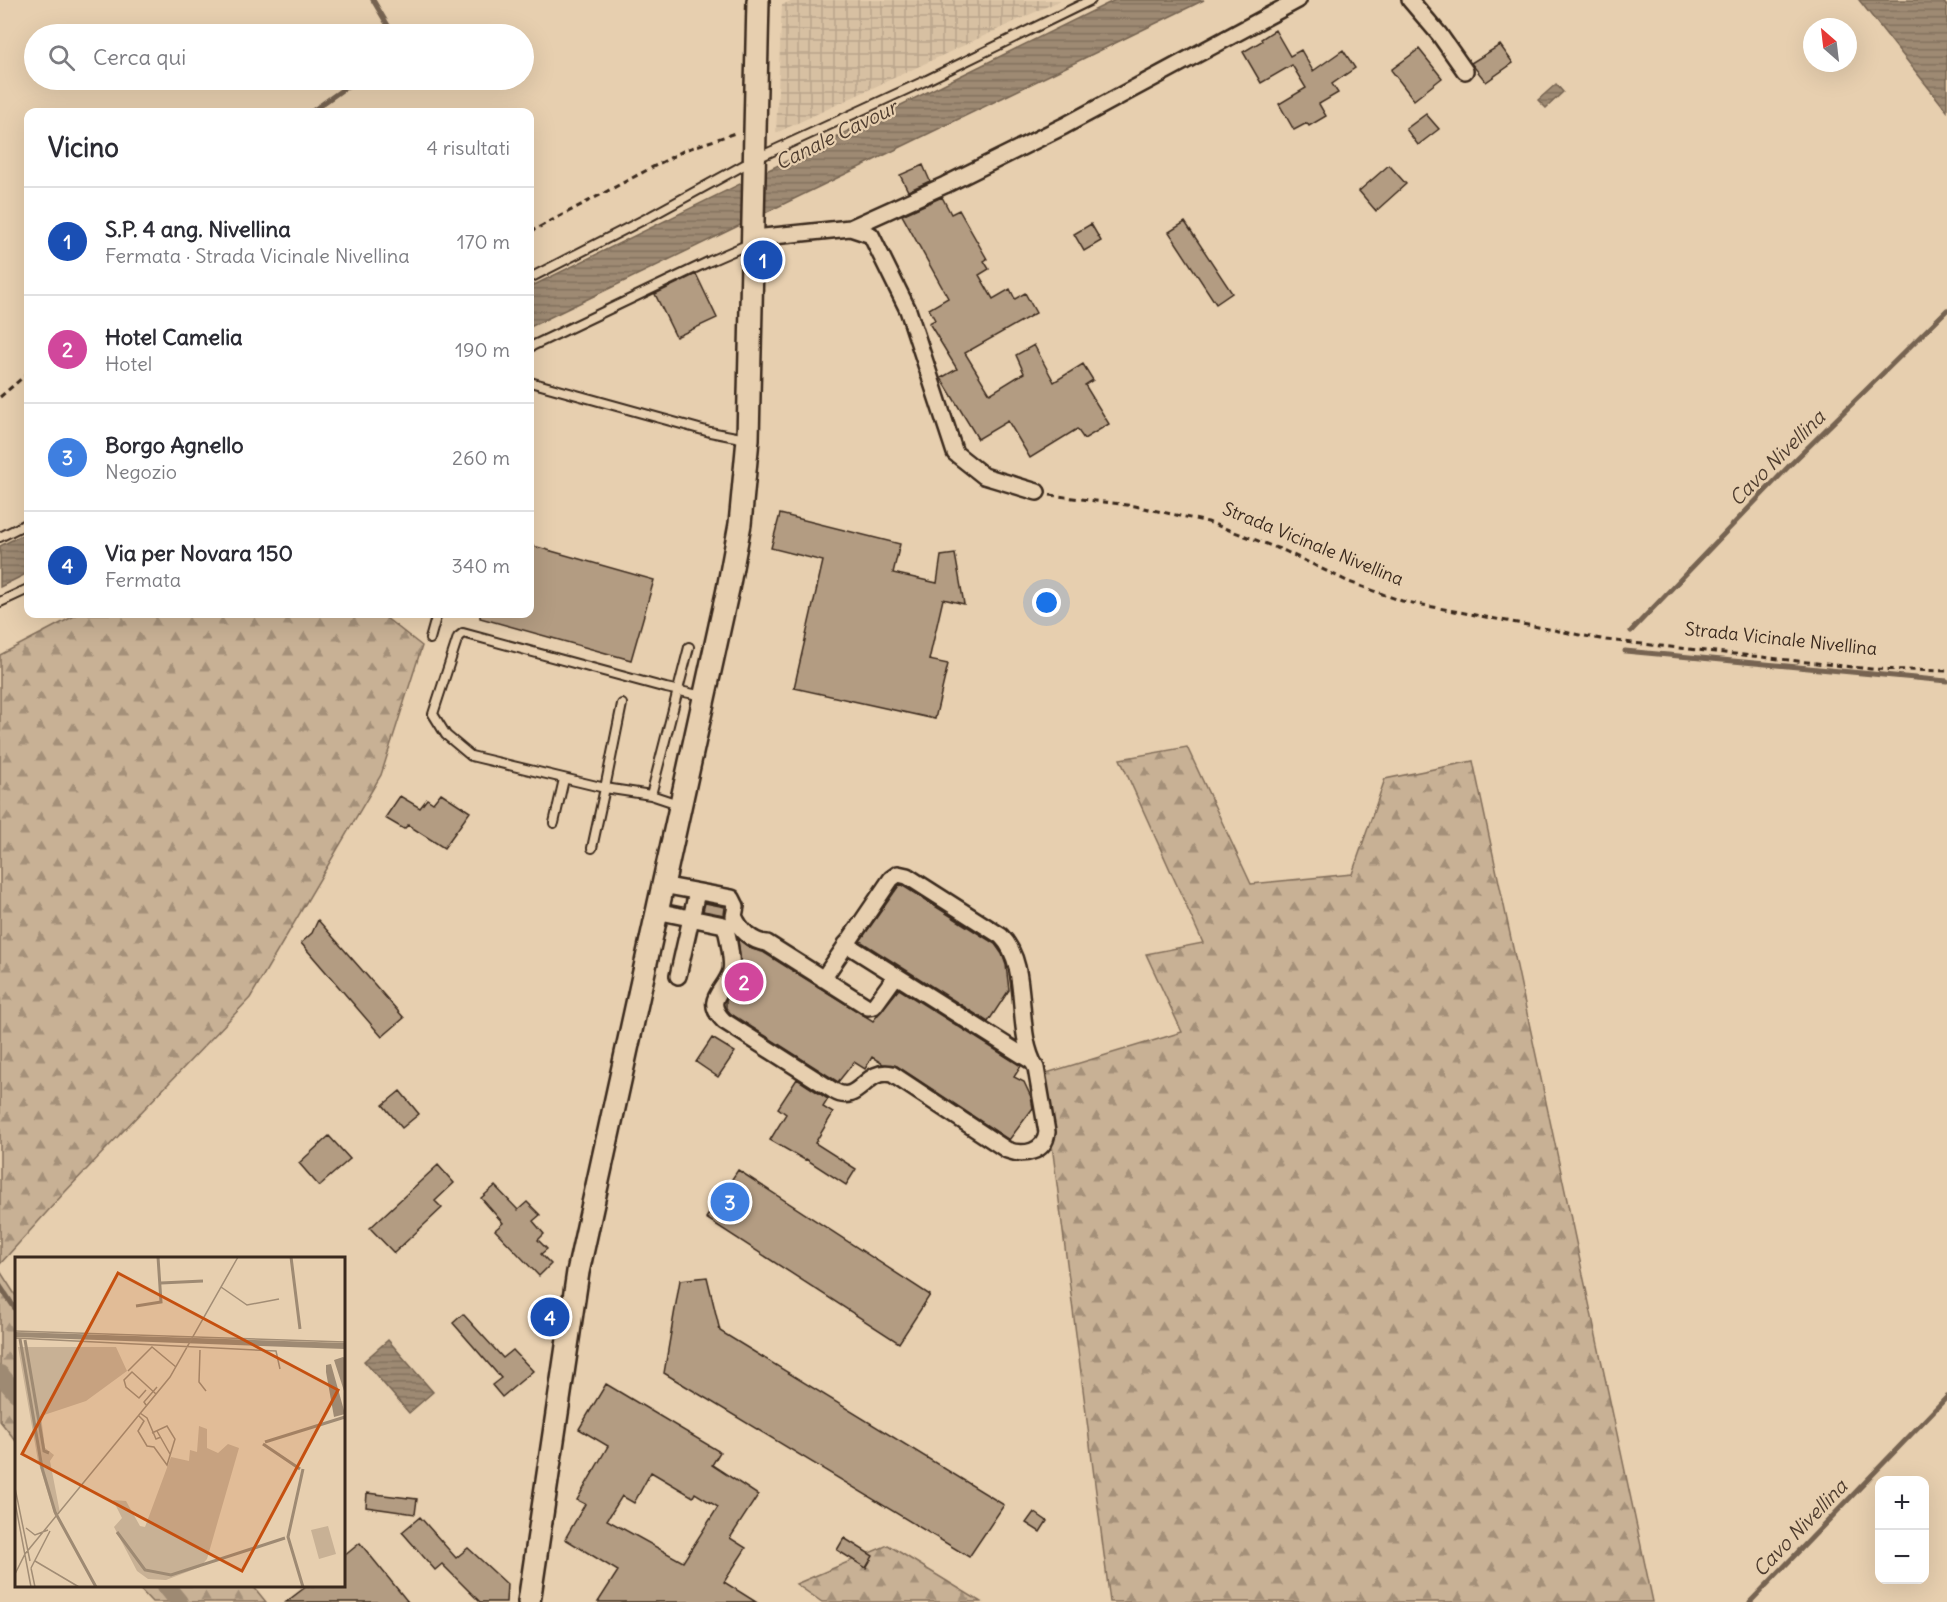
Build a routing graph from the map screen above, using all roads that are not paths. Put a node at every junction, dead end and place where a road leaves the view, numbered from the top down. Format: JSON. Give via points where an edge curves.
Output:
{"nodes":[{"id":1,"x":758,"y":0,"type":"edge"},
{"id":2,"x":1091,"y":0,"type":"edge"},
{"id":3,"x":1298,"y":0,"type":"edge"},
{"id":4,"x":1410,"y":0,"type":"edge"},
{"id":5,"x":1465,"y":71,"type":"dead end"},
{"id":6,"x":755,"y":165,"type":"junction"},
{"id":7,"x":850,"y":228,"type":"junction"},
{"id":8,"x":753,"y":236,"type":"junction"},
{"id":9,"x":534,"y":276,"type":"edge"},
{"id":10,"x":534,"y":345,"type":"edge"},
{"id":11,"x":534,"y":383,"type":"edge"},
{"id":12,"x":748,"y":439,"type":"junction"},
{"id":13,"x":1037,"y":492,"type":"road end"},
{"id":14,"x":24,"y":525,"type":"edge"},
{"id":15,"x":0,"y":537,"type":"edge"},
{"id":16,"x":24,"y":591,"type":"edge"},
{"id":17,"x":0,"y":602,"type":"edge"},
{"id":18,"x":436,"y":618,"type":"edge"},
{"id":19,"x":430,"y":639,"type":"dead end"},
{"id":20,"x":688,"y":647,"type":"dead end"},
{"id":21,"x":677,"y":690,"type":"junction"},
{"id":22,"x":704,"y":696,"type":"junction"},
{"id":23,"x":622,"y":704,"type":"dead end"},
{"id":24,"x":564,"y":779,"type":"junction"},
{"id":25,"x":605,"y":788,"type":"junction"},
{"id":26,"x":651,"y":795,"type":"junction"},
{"id":27,"x":679,"y":805,"type":"junction"},
{"id":28,"x":554,"y":824,"type":"dead end"},
{"id":29,"x":592,"y":848,"type":"dead end"},
{"id":30,"x":662,"y":885,"type":"junction"},
{"id":31,"x":697,"y":892,"type":"junction"},
{"id":32,"x":656,"y":911,"type":"junction"},
{"id":33,"x":691,"y":918,"type":"junction"},
{"id":34,"x":846,"y":944,"type":"junction"},
{"id":35,"x":678,"y":976,"type":"dead end"},
{"id":36,"x":895,"y":977,"type":"junction"},
{"id":37,"x":823,"y":979,"type":"junction"},
{"id":38,"x":1033,"y":1062,"type":"junction"},
{"id":39,"x":529,"y":1602,"type":"edge"}],
"edges":[{"from":1,"to":6,"type":"street"},
{"from":2,"to":6,"type":"lane"},
{"from":3,"to":7,"type":"street","via":[[1064,126]]},
{"from":4,"to":5,"type":"street"},
{"from":6,"to":8,"type":"street"},
{"from":6,"to":9,"type":"lane"},
{"from":7,"to":8,"type":"street"},
{"from":7,"to":13,"type":"street","via":[[871,236],[909,310],[955,453],[984,476]]},
{"from":8,"to":10,"type":"lane","via":[[710,261]]},
{"from":8,"to":12,"type":"street"},
{"from":11,"to":12,"type":"lane"},
{"from":12,"to":22,"type":"street","via":[[740,524]]},
{"from":14,"to":15,"type":"lane"},
{"from":16,"to":17,"type":"lane"},
{"from":18,"to":19,"type":"lane"},
{"from":20,"to":21,"type":"lane"},
{"from":21,"to":22,"type":"lane"},
{"from":21,"to":24,"type":"lane","via":[[463,633],[458,637],[433,714],[446,735],[471,756]]},
{"from":21,"to":26,"type":"lane"},
{"from":22,"to":27,"type":"street"},
{"from":23,"to":25,"type":"lane"},
{"from":24,"to":25,"type":"lane"},
{"from":24,"to":28,"type":"lane"},
{"from":25,"to":26,"type":"lane"},
{"from":25,"to":29,"type":"lane"},
{"from":26,"to":27,"type":"lane"},
{"from":27,"to":30,"type":"street"},
{"from":30,"to":31,"type":"street"},
{"from":30,"to":32,"type":"street"},
{"from":31,"to":33,"type":"street"},
{"from":31,"to":37,"type":"street","via":[[732,898],[740,929]]},
{"from":32,"to":33,"type":"street"},
{"from":32,"to":39,"type":"street","via":[[578,1272]]},
{"from":33,"to":35,"type":"street"},
{"from":33,"to":38,"type":"street","via":[[724,925],[728,931],[731,971],[714,1003],[718,1015],[842,1096],[855,1092],[877,1074],[892,1074],[1020,1155],[1041,1146],[1046,1138]]},
{"from":34,"to":36,"type":"street"},
{"from":34,"to":37,"type":"street"},
{"from":34,"to":38,"type":"street","via":[[891,879],[898,874],[907,876],[1010,945],[1022,995],[1023,1028]]},
{"from":36,"to":37,"type":"street","via":[[874,1006],[868,1007]]},
{"from":36,"to":38,"type":"street"}]}
